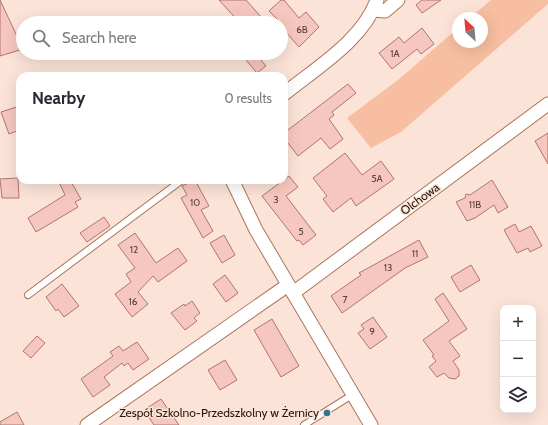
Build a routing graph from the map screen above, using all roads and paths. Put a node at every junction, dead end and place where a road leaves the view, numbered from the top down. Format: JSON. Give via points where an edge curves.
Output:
{"nodes":[{"id":1,"x":398,"y":0,"type":"edge"},
{"id":2,"x":375,"y":5,"type":"edge"},
{"id":3,"x":288,"y":91,"type":"edge"},
{"id":4,"x":548,"y":104,"type":"edge"},
{"id":5,"x":177,"y":184,"type":"edge"},
{"id":6,"x":234,"y":184,"type":"edge"},
{"id":7,"x":290,"y":289,"type":"junction"},
{"id":8,"x":28,"y":295,"type":"dead end"},
{"id":9,"x":352,"y":395,"type":"junction"},
{"id":10,"x":87,"y":425,"type":"edge"},
{"id":11,"x":304,"y":425,"type":"edge"},
{"id":12,"x":371,"y":425,"type":"edge"}],
"edges":[{"from":1,"to":2,"type":"street","via":[[385,11]]},
{"from":2,"to":3,"type":"street","via":[[361,29],[345,45]]},
{"from":4,"to":7,"type":"street","name":"Olchowa"},
{"from":5,"to":8,"type":"lane"},
{"from":6,"to":7,"type":"street","via":[[249,217]]},
{"from":7,"to":9,"type":"street"},
{"from":7,"to":10,"type":"street","name":"Olchowa"},
{"from":9,"to":11,"type":"lane"},
{"from":9,"to":12,"type":"street"}]}
